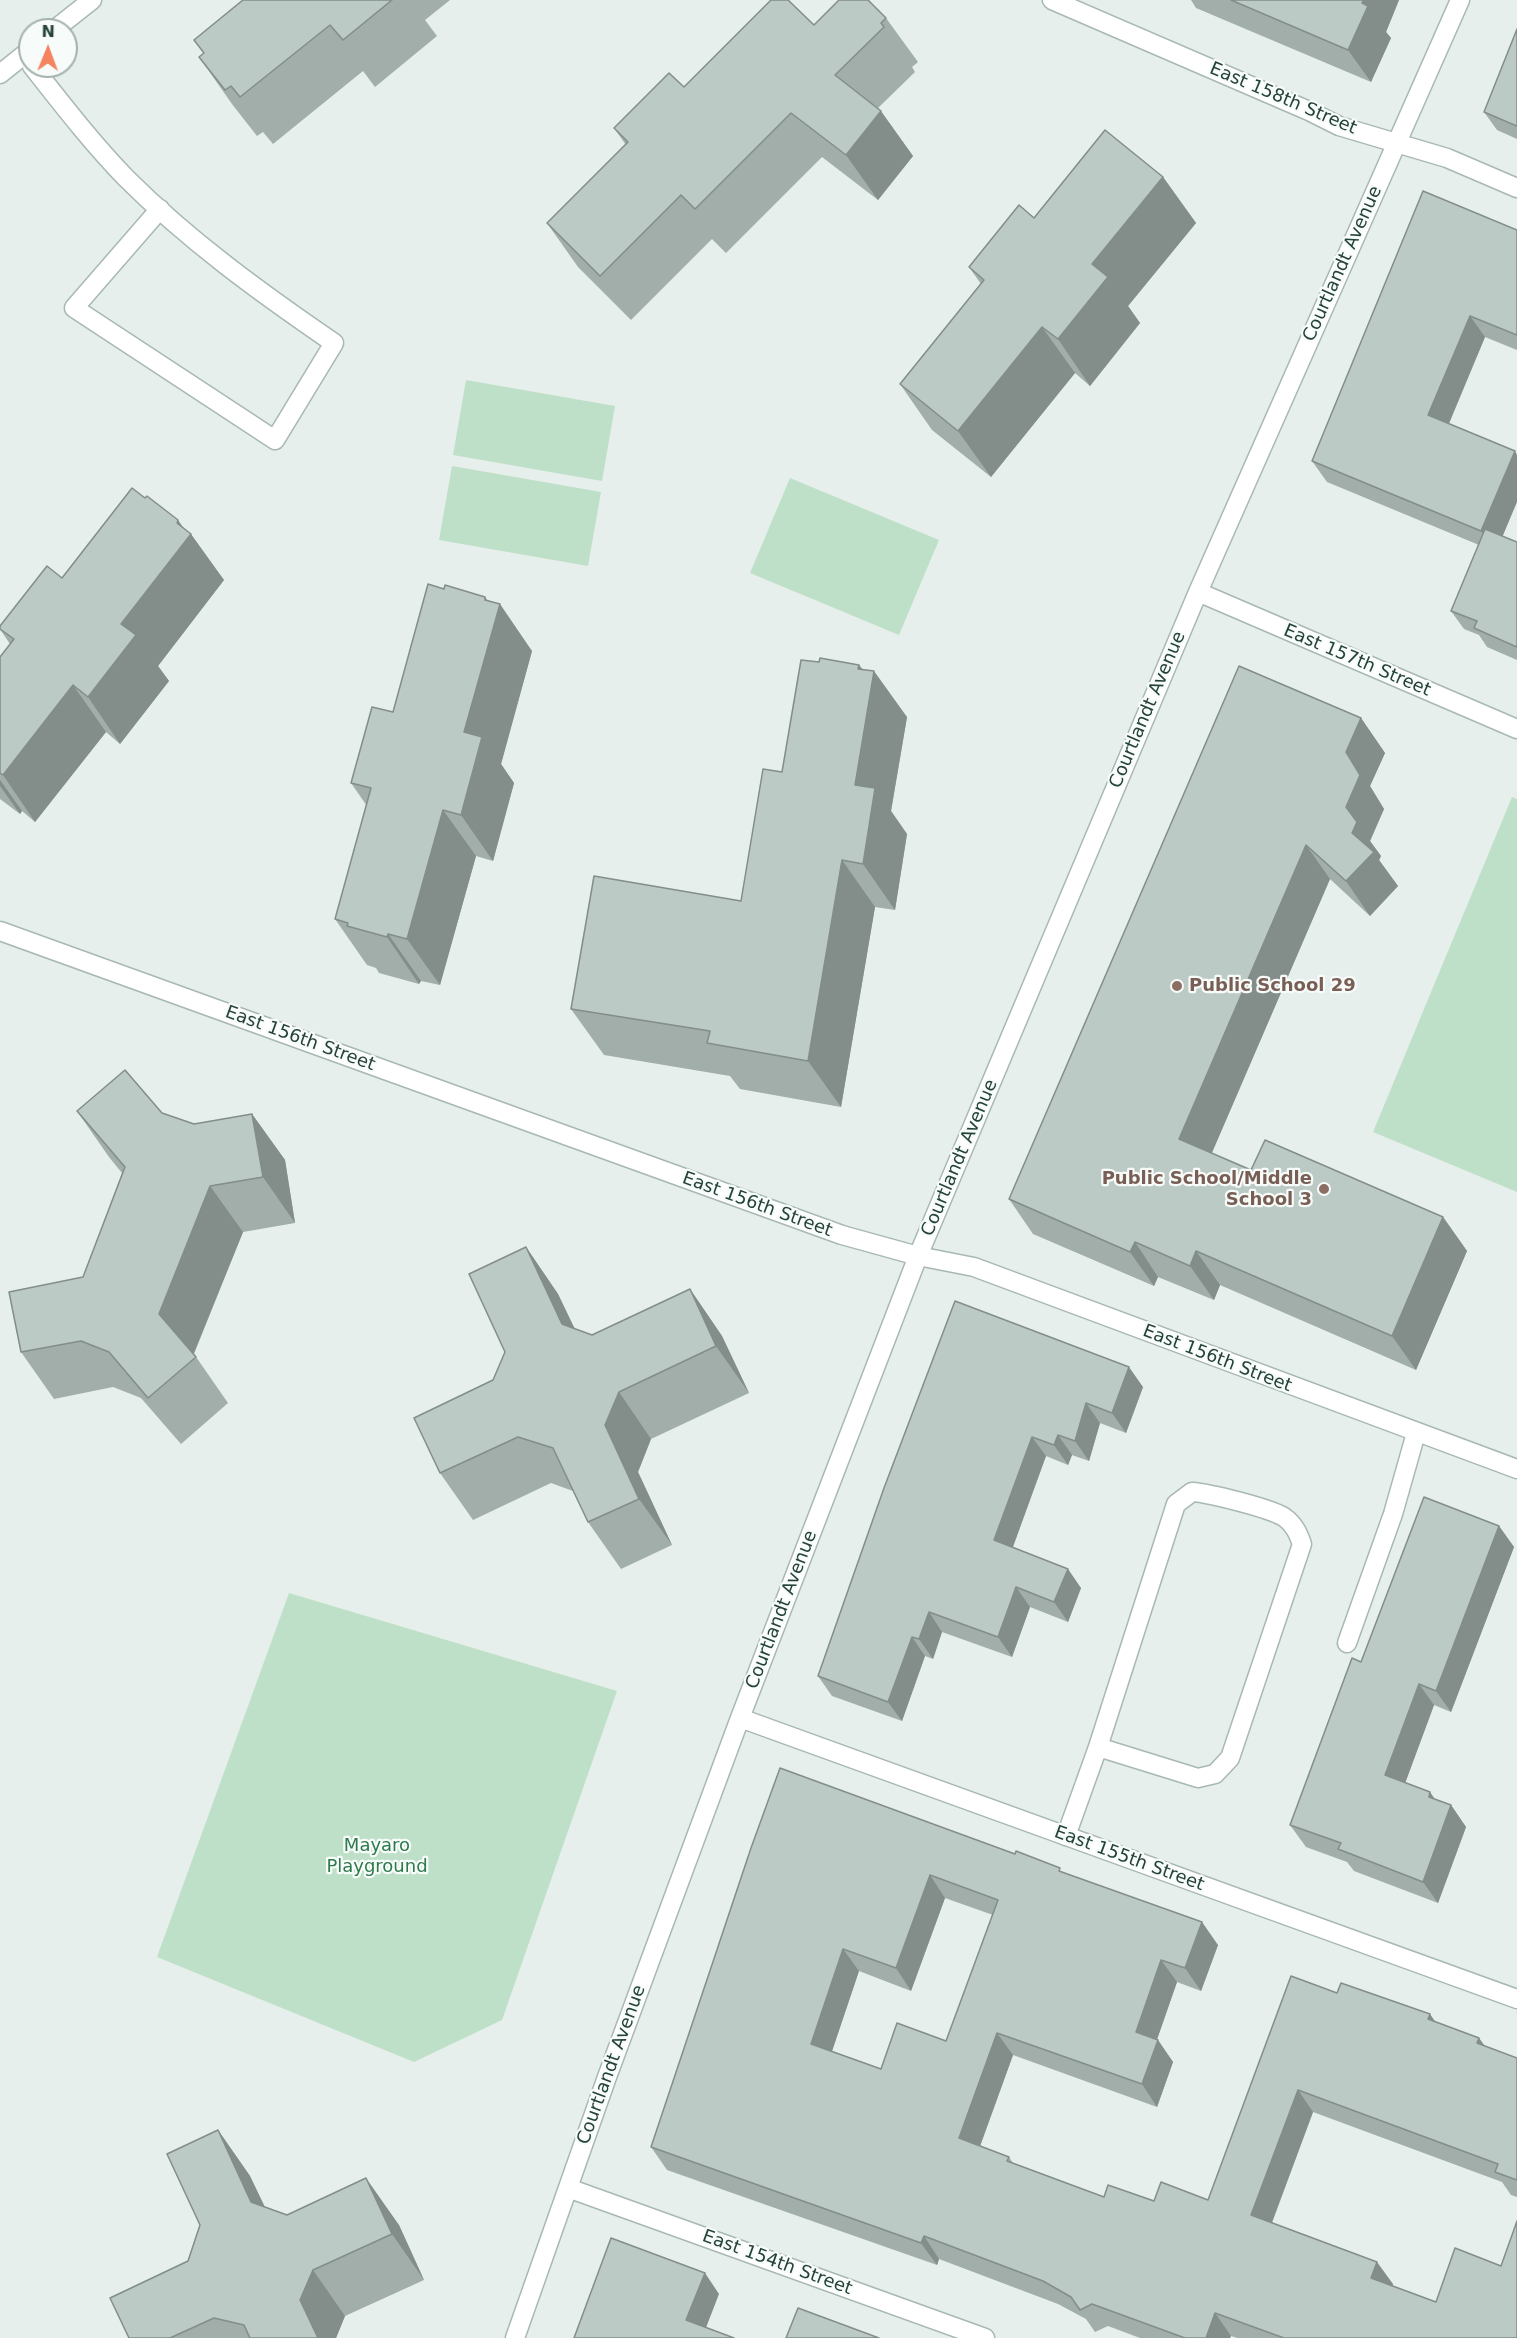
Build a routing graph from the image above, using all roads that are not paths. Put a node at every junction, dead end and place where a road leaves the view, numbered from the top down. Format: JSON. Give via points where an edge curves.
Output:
{"nodes":[{"id":1,"x":92,"y":0,"type":"edge"},
{"id":2,"x":1052,"y":0,"type":"edge"},
{"id":3,"x":1460,"y":0,"type":"edge"},
{"id":4,"x":69,"y":18,"type":"edge"},
{"id":5,"x":18,"y":65,"type":"edge"},
{"id":6,"x":0,"y":75,"type":"edge"},
{"id":7,"x":44,"y":78,"type":"edge"},
{"id":8,"x":1396,"y":144,"type":"junction"},
{"id":9,"x":1517,"y":188,"type":"edge"},
{"id":10,"x":160,"y":209,"type":"junction"},
{"id":11,"x":1198,"y":592,"type":"junction"},
{"id":12,"x":1517,"y":729,"type":"edge"},
{"id":13,"x":0,"y":931,"type":"edge"},
{"id":14,"x":918,"y":1256,"type":"junction"},
{"id":15,"x":1416,"y":1433,"type":"junction"},
{"id":16,"x":1517,"y":1469,"type":"edge"},
{"id":17,"x":1347,"y":1643,"type":"dead end"},
{"id":18,"x":740,"y":1718,"type":"junction"},
{"id":19,"x":1098,"y":1747,"type":"junction"},
{"id":20,"x":1066,"y":1836,"type":"junction"},
{"id":21,"x":1517,"y":2000,"type":"edge"},
{"id":22,"x":568,"y":2188,"type":"junction"},
{"id":23,"x":515,"y":2338,"type":"edge"},
{"id":24,"x":985,"y":2338,"type":"edge"}],
"edges":[{"from":1,"to":4,"type":"street"},
{"from":2,"to":8,"type":"street","name":"East 158th Street","via":[[1339,126]]},
{"from":3,"to":8,"type":"street","name":"Courtlandt Avenue"},
{"from":5,"to":6,"type":"street"},
{"from":7,"to":10,"type":"street","via":[[92,140]]},
{"from":8,"to":9,"type":"street","name":"East 158th Street","via":[[1447,158]]},
{"from":8,"to":11,"type":"street","name":"Courtlandt Avenue"},
{"from":10,"to":10,"type":"street","via":[[253,288],[334,343],[275,440],[74,308]]},
{"from":11,"to":12,"type":"street","name":"East 157th Street"},
{"from":11,"to":14,"type":"street","name":"Courtlandt Avenue"},
{"from":13,"to":14,"type":"street","name":"East 156th Street","via":[[842,1235]]},
{"from":14,"to":15,"type":"street","name":"East 156th Street","via":[[974,1267]]},
{"from":14,"to":18,"type":"street","name":"Courtlandt Avenue"},
{"from":15,"to":16,"type":"street","name":"East 156th Street"},
{"from":15,"to":17,"type":"street","via":[[1393,1514]]},
{"from":18,"to":20,"type":"street","name":"East 155th Street"},
{"from":18,"to":22,"type":"street","name":"Courtlandt Avenue"},
{"from":19,"to":19,"type":"street","via":[[1176,1504],[1192,1492],[1208,1493],[1283,1516],[1296,1528],[1302,1544],[1230,1758],[1215,1774],[1198,1778]]},
{"from":19,"to":20,"type":"street"},
{"from":20,"to":21,"type":"street","name":"East 155th Street"},
{"from":22,"to":23,"type":"street","name":"Courtlandt Avenue"},
{"from":22,"to":24,"type":"street","name":"East 154th Street"}]}
